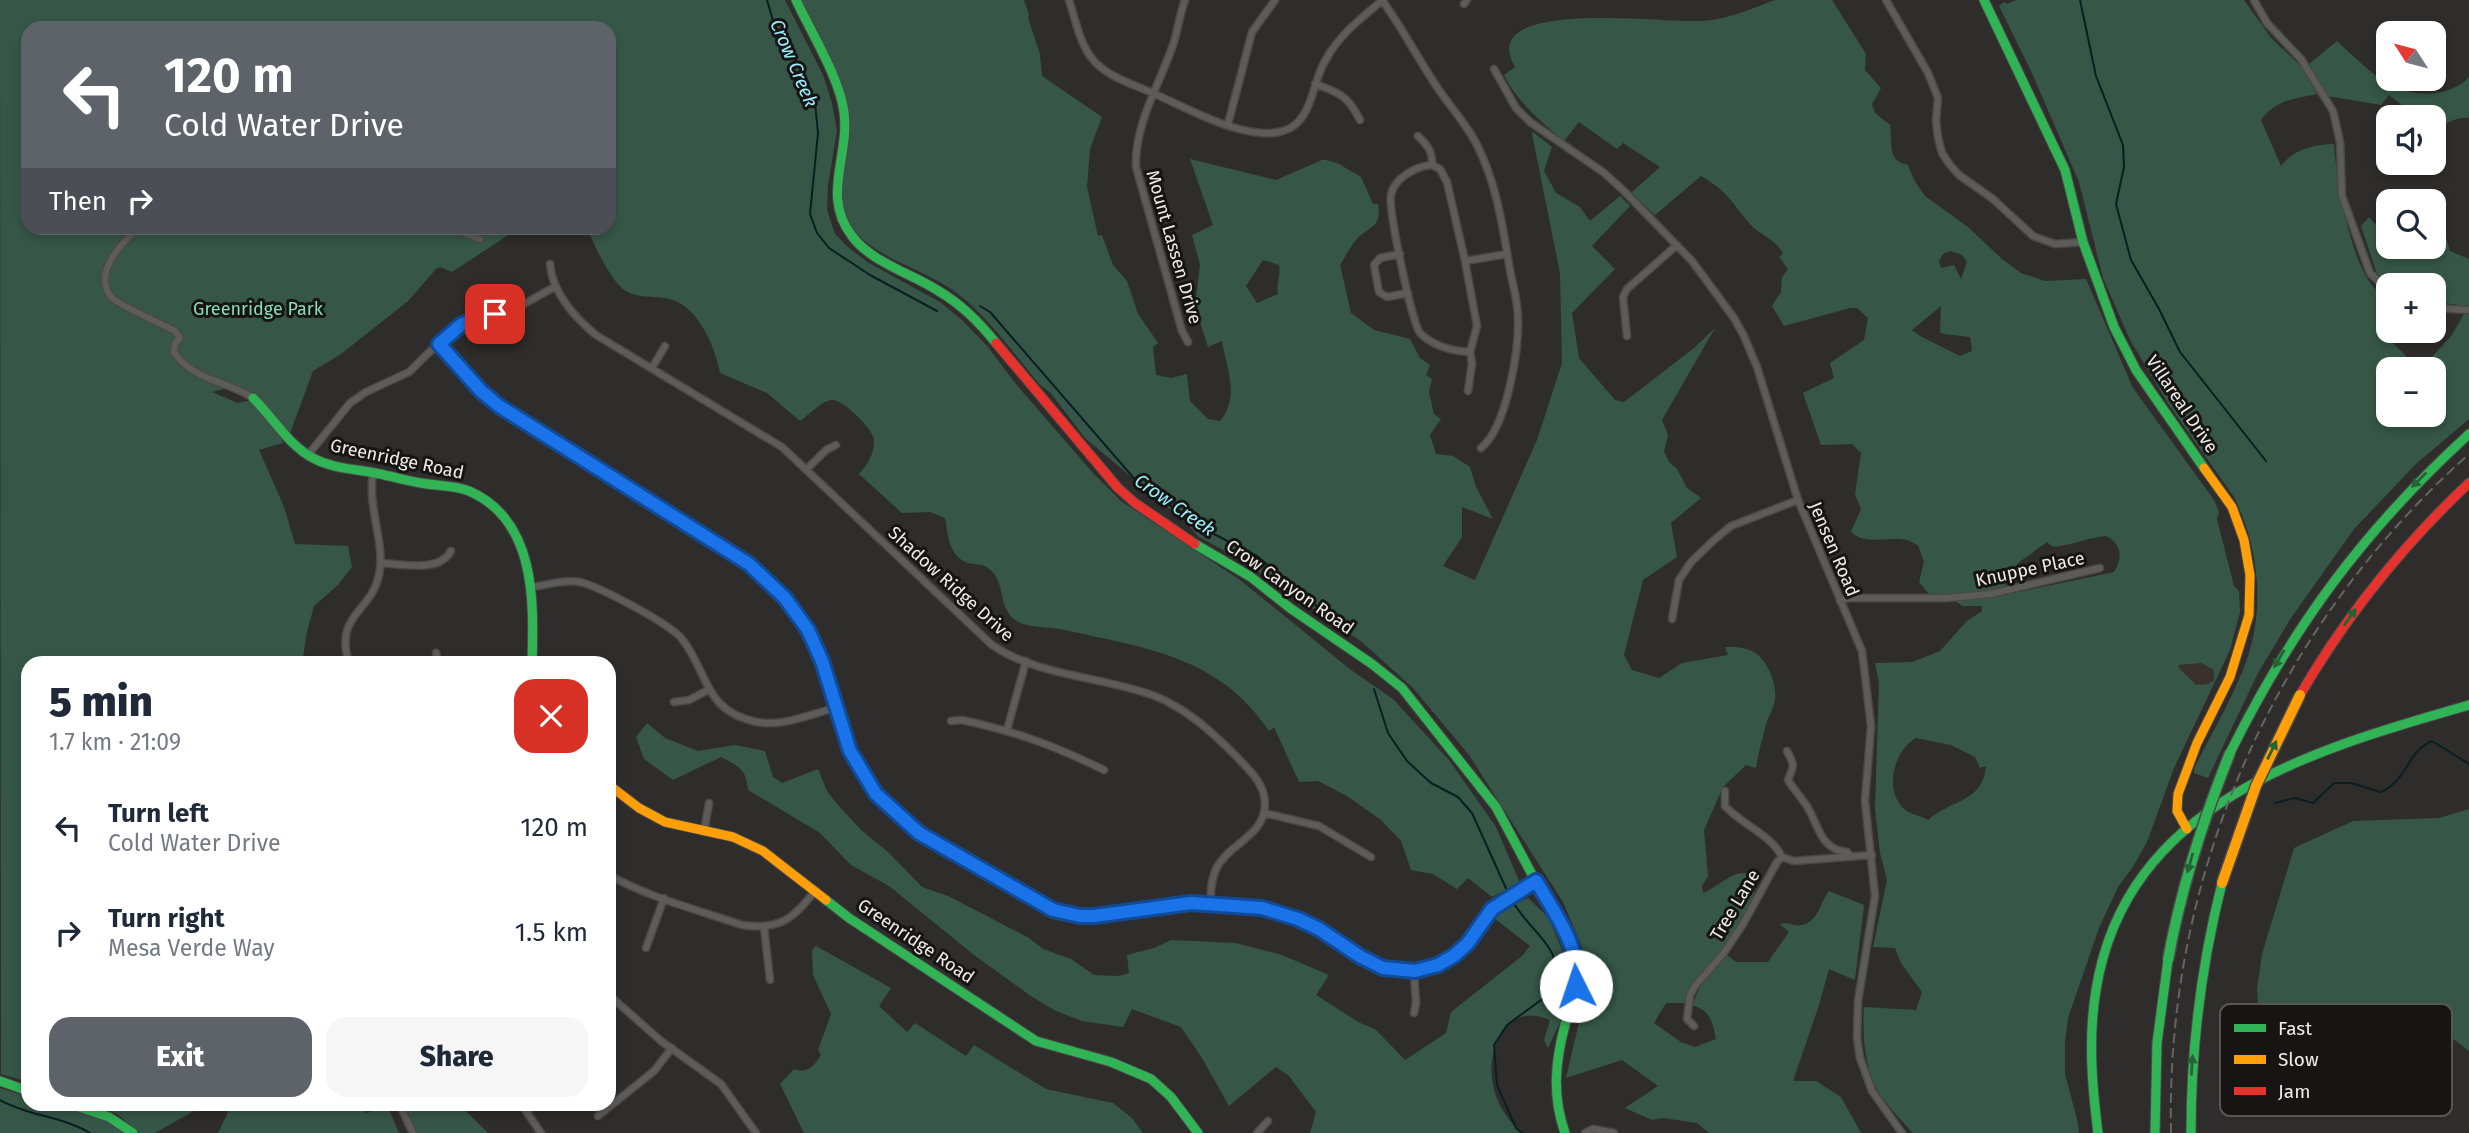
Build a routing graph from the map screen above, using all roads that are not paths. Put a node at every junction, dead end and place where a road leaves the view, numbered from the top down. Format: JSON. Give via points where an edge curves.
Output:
{"nodes":[{"id":1,"x":796,"y":0,"type":"edge"},
{"id":2,"x":1069,"y":0,"type":"edge"},
{"id":3,"x":1185,"y":0,"type":"edge"},
{"id":4,"x":1275,"y":0,"type":"edge"},
{"id":5,"x":1382,"y":0,"type":"edge"},
{"id":6,"x":1886,"y":0,"type":"edge"},
{"id":7,"x":1984,"y":0,"type":"edge"},
{"id":8,"x":2254,"y":0,"type":"edge"},
{"id":9,"x":1494,"y":69,"type":"dead end"},
{"id":10,"x":1315,"y":85,"type":"junction"},
{"id":11,"x":1154,"y":93,"type":"junction"},
{"id":12,"x":1360,"y":120,"type":"dead end"},
{"id":13,"x":1228,"y":124,"type":"junction"},
{"id":14,"x":1419,"y":136,"type":"dead end"},
{"id":15,"x":1432,"y":165,"type":"junction"},
{"id":16,"x":132,"y":235,"type":"edge"},
{"id":17,"x":470,"y":235,"type":"edge"},
{"id":18,"x":480,"y":239,"type":"dead end"},
{"id":19,"x":2083,"y":242,"type":"junction"},
{"id":20,"x":1678,"y":245,"type":"junction"},
{"id":21,"x":1400,"y":254,"type":"junction"},
{"id":22,"x":1507,"y":254,"type":"junction"},
{"id":23,"x":1465,"y":261,"type":"junction"},
{"id":24,"x":550,"y":264,"type":"dead end"},
{"id":25,"x":2376,"y":278,"type":"edge"},
{"id":26,"x":556,"y":286,"type":"junction"},
{"id":27,"x":1408,"y":293,"type":"junction"},
{"id":28,"x":2446,"y":309,"type":"edge"},
{"id":29,"x":2469,"y":310,"type":"edge"},
{"id":30,"x":1627,"y":336,"type":"dead end"},
{"id":31,"x":1188,"y":342,"type":"dead end"},
{"id":32,"x":439,"y":344,"type":"junction"},
{"id":33,"x":666,"y":346,"type":"dead end"},
{"id":34,"x":1470,"y":352,"type":"junction"},
{"id":35,"x":652,"y":368,"type":"junction"},
{"id":36,"x":1468,"y":391,"type":"dead end"},
{"id":37,"x":253,"y":398,"type":"joint"},
{"id":38,"x":2469,"y":434,"type":"edge"},
{"id":39,"x":836,"y":445,"type":"dead end"},
{"id":40,"x":1482,"y":448,"type":"dead end"},
{"id":41,"x":308,"y":455,"type":"junction"},
{"id":42,"x":806,"y":470,"type":"junction"},
{"id":43,"x":373,"y":473,"type":"junction"},
{"id":44,"x":2469,"y":483,"type":"edge"},
{"id":45,"x":1798,"y":500,"type":"junction"},
{"id":46,"x":451,"y":551,"type":"dead end"},
{"id":47,"x":381,"y":563,"type":"junction"},
{"id":48,"x":2100,"y":568,"type":"dead end"},
{"id":49,"x":532,"y":587,"type":"junction"},
{"id":50,"x":1840,"y":601,"type":"junction"},
{"id":51,"x":1672,"y":619,"type":"dead end"},
{"id":52,"x":436,"y":653,"type":"dead end"},
{"id":53,"x":348,"y":656,"type":"edge"},
{"id":54,"x":437,"y":656,"type":"edge"},
{"id":55,"x":532,"y":656,"type":"edge"},
{"id":56,"x":1026,"y":662,"type":"junction"},
{"id":57,"x":708,"y":690,"type":"junction"},
{"id":58,"x":674,"y":702,"type":"dead end"},
{"id":59,"x":2469,"y":705,"type":"edge"},
{"id":60,"x":835,"y":708,"type":"junction"},
{"id":61,"x":951,"y":721,"type":"dead end"},
{"id":62,"x":1007,"y":730,"type":"junction"},
{"id":63,"x":1787,"y":751,"type":"dead end"},
{"id":64,"x":1104,"y":770,"type":"dead end"},
{"id":65,"x":616,"y":790,"type":"edge"},
{"id":66,"x":1725,"y":791,"type":"dead end"},
{"id":67,"x":709,"y":803,"type":"dead end"},
{"id":68,"x":1264,"y":813,"type":"junction"},
{"id":69,"x":2187,"y":829,"type":"junction"},
{"id":70,"x":704,"y":832,"type":"junction"},
{"id":71,"x":1872,"y":855,"type":"junction"},
{"id":72,"x":1782,"y":857,"type":"junction"},
{"id":73,"x":1851,"y":857,"type":"junction"},
{"id":74,"x":1371,"y":858,"type":"dead end"},
{"id":75,"x":616,"y":879,"type":"edge"},
{"id":76,"x":1536,"y":881,"type":"junction"},
{"id":77,"x":814,"y":892,"type":"junction"},
{"id":78,"x":664,"y":898,"type":"junction"},
{"id":79,"x":1210,"y":903,"type":"junction"},
{"id":80,"x":764,"y":927,"type":"junction"},
{"id":81,"x":646,"y":948,"type":"dead end"},
{"id":82,"x":1415,"y":971,"type":"junction"},
{"id":83,"x":770,"y":980,"type":"dead end"},
{"id":84,"x":616,"y":1001,"type":"edge"},
{"id":85,"x":1414,"y":1013,"type":"dead end"},
{"id":86,"x":1694,"y":1026,"type":"dead end"},
{"id":87,"x":672,"y":1048,"type":"junction"},
{"id":88,"x":0,"y":1081,"type":"edge"},
{"id":89,"x":21,"y":1088,"type":"edge"},
{"id":90,"x":616,"y":1102,"type":"edge"},
{"id":91,"x":91,"y":1111,"type":"edge"},
{"id":92,"x":402,"y":1111,"type":"edge"},
{"id":93,"x":526,"y":1111,"type":"edge"},
{"id":94,"x":604,"y":1111,"type":"edge"},
{"id":95,"x":598,"y":1116,"type":"dead end"},
{"id":96,"x":1268,"y":1121,"type":"dead end"},
{"id":97,"x":133,"y":1133,"type":"edge"},
{"id":98,"x":413,"y":1133,"type":"edge"},
{"id":99,"x":541,"y":1133,"type":"edge"},
{"id":100,"x":756,"y":1133,"type":"edge"},
{"id":101,"x":1198,"y":1133,"type":"edge"},
{"id":102,"x":1257,"y":1133,"type":"edge"},
{"id":103,"x":1565,"y":1133,"type":"edge"},
{"id":104,"x":1586,"y":1133,"type":"edge"},
{"id":105,"x":1614,"y":1133,"type":"edge"},
{"id":106,"x":1902,"y":1133,"type":"edge"},
{"id":107,"x":2098,"y":1133,"type":"edge"},
{"id":108,"x":2155,"y":1133,"type":"edge"},
{"id":109,"x":2191,"y":1133,"type":"edge"}],
"edges":[{"from":1,"to":76,"type":"main road","name":"Crow Canyon Road","via":[[844,110],[846,136],[837,203],[852,237],[874,256],[938,290],[973,315],[1135,503],[1251,577],[1402,688],[1489,798]]},
{"from":2,"to":11,"type":"street","via":[[1086,52],[1096,63]]},
{"from":3,"to":11,"type":"street","name":"Mount Lassen Drive"},
{"from":4,"to":13,"type":"street","via":[[1252,32]]},
{"from":5,"to":10,"type":"street","via":[[1351,26],[1325,60]]},
{"from":5,"to":22,"type":"street","via":[[1478,146],[1492,181]]},
{"from":6,"to":19,"type":"street","via":[[1938,97],[1938,138],[1950,165],[2033,236],[2055,244]]},
{"from":7,"to":19,"type":"main road","name":"Villareal Drive","via":[[2065,170]]},
{"from":8,"to":25,"type":"street","via":[[2267,23],[2301,59],[2333,111],[2340,142],[2342,195],[2370,273]]},
{"from":9,"to":20,"type":"street","name":"Jensen Road","via":[[1530,122],[1603,172]]},
{"from":10,"to":12,"type":"street","via":[[1346,98]]},
{"from":10,"to":13,"type":"street","via":[[1307,110],[1292,127],[1259,133]]},
{"from":11,"to":13,"type":"street"},
{"from":11,"to":31,"type":"street","name":"Mount Lassen Drive","via":[[1139,134],[1136,167]]},
{"from":14,"to":15,"type":"street","via":[[1433,156]]},
{"from":15,"to":21,"type":"street","via":[[1420,166],[1393,188],[1390,198]]},
{"from":15,"to":23,"type":"street","via":[[1447,182]]},
{"from":16,"to":37,"type":"street","name":"Greenridge Road","via":[[113,255],[107,271],[106,288],[112,299],[175,331],[180,338],[174,352],[187,368]]},
{"from":17,"to":18,"type":"street"},
{"from":19,"to":69,"type":"main road","name":"Villareal Drive","via":[[2114,327],[2136,370],[2232,507],[2244,540],[2250,575],[2249,615],[2234,666],[2178,794],[2177,811]]},
{"from":20,"to":30,"type":"street","via":[[1627,289],[1623,297]]},
{"from":20,"to":45,"type":"street","name":"Jensen Road","via":[[1743,334]]},
{"from":21,"to":27,"type":"street"},
{"from":21,"to":27,"type":"street","via":[[1380,258],[1374,265],[1379,292],[1387,297]]},
{"from":22,"to":23,"type":"street"},
{"from":22,"to":40,"type":"street","via":[[1518,317],[1516,349],[1498,426]]},
{"from":23,"to":34,"type":"street","via":[[1477,326]]},
{"from":24,"to":26,"type":"street","name":"Shadow Ridge Drive"},
{"from":26,"to":32,"type":"street","via":[[517,308],[462,324]]},
{"from":26,"to":35,"type":"street","name":"Shadow Ridge Drive","via":[[570,310],[596,335]]},
{"from":27,"to":34,"type":"street","via":[[1418,331],[1453,351]]},
{"from":28,"to":29,"type":"street"},
{"from":32,"to":41,"type":"street","via":[[409,372],[349,402]]},
{"from":32,"to":60,"type":"street","via":[[499,406],[770,581],[808,630]]},
{"from":33,"to":35,"type":"street"},
{"from":34,"to":36,"type":"street"},
{"from":35,"to":42,"type":"street","name":"Shadow Ridge Drive","via":[[764,435]]},
{"from":37,"to":41,"type":"main road","name":"Greenridge Road"},
{"from":38,"to":108,"type":"main road","one_way":true,"bridge":true,"via":[[2390,510],[2330,582],[2278,661],[2230,753],[2191,859],[2168,960],[2156,1057]]},
{"from":39,"to":42,"type":"street"},
{"from":41,"to":43,"type":"main road","name":"Greenridge Road"},
{"from":42,"to":56,"type":"street","name":"Shadow Ridge Drive","via":[[982,636]]},
{"from":43,"to":47,"type":"street","via":[[370,498]]},
{"from":43,"to":49,"type":"main road","name":"Greenridge Road","via":[[458,488],[481,497],[513,529]]},
{"from":109,"to":44,"type":"main road","one_way":true,"bridge":true,"via":[[2192,1058],[2207,946],[2222,883],[2256,786],[2300,695],[2336,636],[2419,532]]},
{"from":45,"to":50,"type":"street","name":"Jensen Road"},
{"from":45,"to":51,"type":"street","via":[[1731,526],[1714,540],[1679,580]]},
{"from":46,"to":47,"type":"street","via":[[436,565]]},
{"from":47,"to":53,"type":"street","via":[[376,585],[349,624]]},
{"from":48,"to":50,"type":"street","name":"Knuppe Place","via":[[1990,594]]},
{"from":49,"to":55,"type":"main road","name":"Greenridge Road"},
{"from":49,"to":57,"type":"street","via":[[580,582],[663,622],[688,647]]},
{"from":50,"to":71,"type":"street","name":"Jensen Road","via":[[1866,668],[1871,726],[1865,801]]},
{"from":52,"to":54,"type":"street"},
{"from":56,"to":62,"type":"street"},
{"from":56,"to":68,"type":"street","name":"Shadow Ridge Drive","via":[[1154,696],[1186,713],[1213,732],[1256,777],[1264,793]]},
{"from":57,"to":58,"type":"street"},
{"from":57,"to":60,"type":"street","via":[[730,712],[763,723]]},
{"from":59,"to":69,"type":"main road","via":[[2376,732],[2299,762],[2221,804]]},
{"from":60,"to":79,"type":"street","via":[[857,766],[883,803],[919,833],[1042,904],[1064,913],[1094,916]]},
{"from":61,"to":62,"type":"street"},
{"from":62,"to":64,"type":"street","via":[[1058,747]]},
{"from":63,"to":73,"type":"street","via":[[1794,764],[1788,780],[1820,835]]},
{"from":65,"to":70,"type":"main road","name":"Greenridge Road","via":[[647,814]]},
{"from":66,"to":72,"type":"street","via":[[1725,806],[1771,841]]},
{"from":67,"to":70,"type":"street"},
{"from":68,"to":74,"type":"street","via":[[1319,826]]},
{"from":68,"to":79,"type":"street","via":[[1252,834],[1216,869]]},
{"from":69,"to":107,"type":"main road","via":[[2140,877],[2103,960],[2090,1030]]},
{"from":70,"to":77,"type":"main road","name":"Greenridge Road","via":[[733,837],[763,851]]},
{"from":71,"to":73,"type":"street"},
{"from":71,"to":106,"type":"street","name":"Jensen Road","via":[[1875,896],[1858,1001],[1857,1038],[1872,1091]]},
{"from":72,"to":73,"type":"street","via":[[1794,861]]},
{"from":72,"to":86,"type":"street","name":"Tree Lane","via":[[1737,934],[1690,995],[1687,1019]]},
{"from":75,"to":78,"type":"street"},
{"from":76,"to":82,"type":"street","via":[[1492,909],[1455,955]]},
{"from":76,"to":103,"type":"main road","name":"Crow Canyon Road","via":[[1572,944],[1578,975],[1555,1072],[1555,1104]]},
{"from":77,"to":80,"type":"street","via":[[793,916]]},
{"from":77,"to":101,"type":"main road","name":"Greenridge Road","via":[[1036,1041],[1145,1075],[1173,1100]]},
{"from":78,"to":80,"type":"street","via":[[743,925]]},
{"from":78,"to":81,"type":"street"},
{"from":79,"to":82,"type":"street","via":[[1262,908],[1298,919],[1371,963]]},
{"from":80,"to":83,"type":"street"},
{"from":82,"to":85,"type":"street"},
{"from":84,"to":87,"type":"street"},
{"from":87,"to":90,"type":"street","via":[[654,1071]]},
{"from":87,"to":100,"type":"street","via":[[721,1084]]},
{"from":88,"to":89,"type":"main road"},
{"from":91,"to":97,"type":"main road"},
{"from":92,"to":98,"type":"street"},
{"from":93,"to":99,"type":"street"},
{"from":94,"to":95,"type":"street"},
{"from":96,"to":102,"type":"street"},
{"from":104,"to":105,"type":"street","via":[[1592,1129]]}]}
